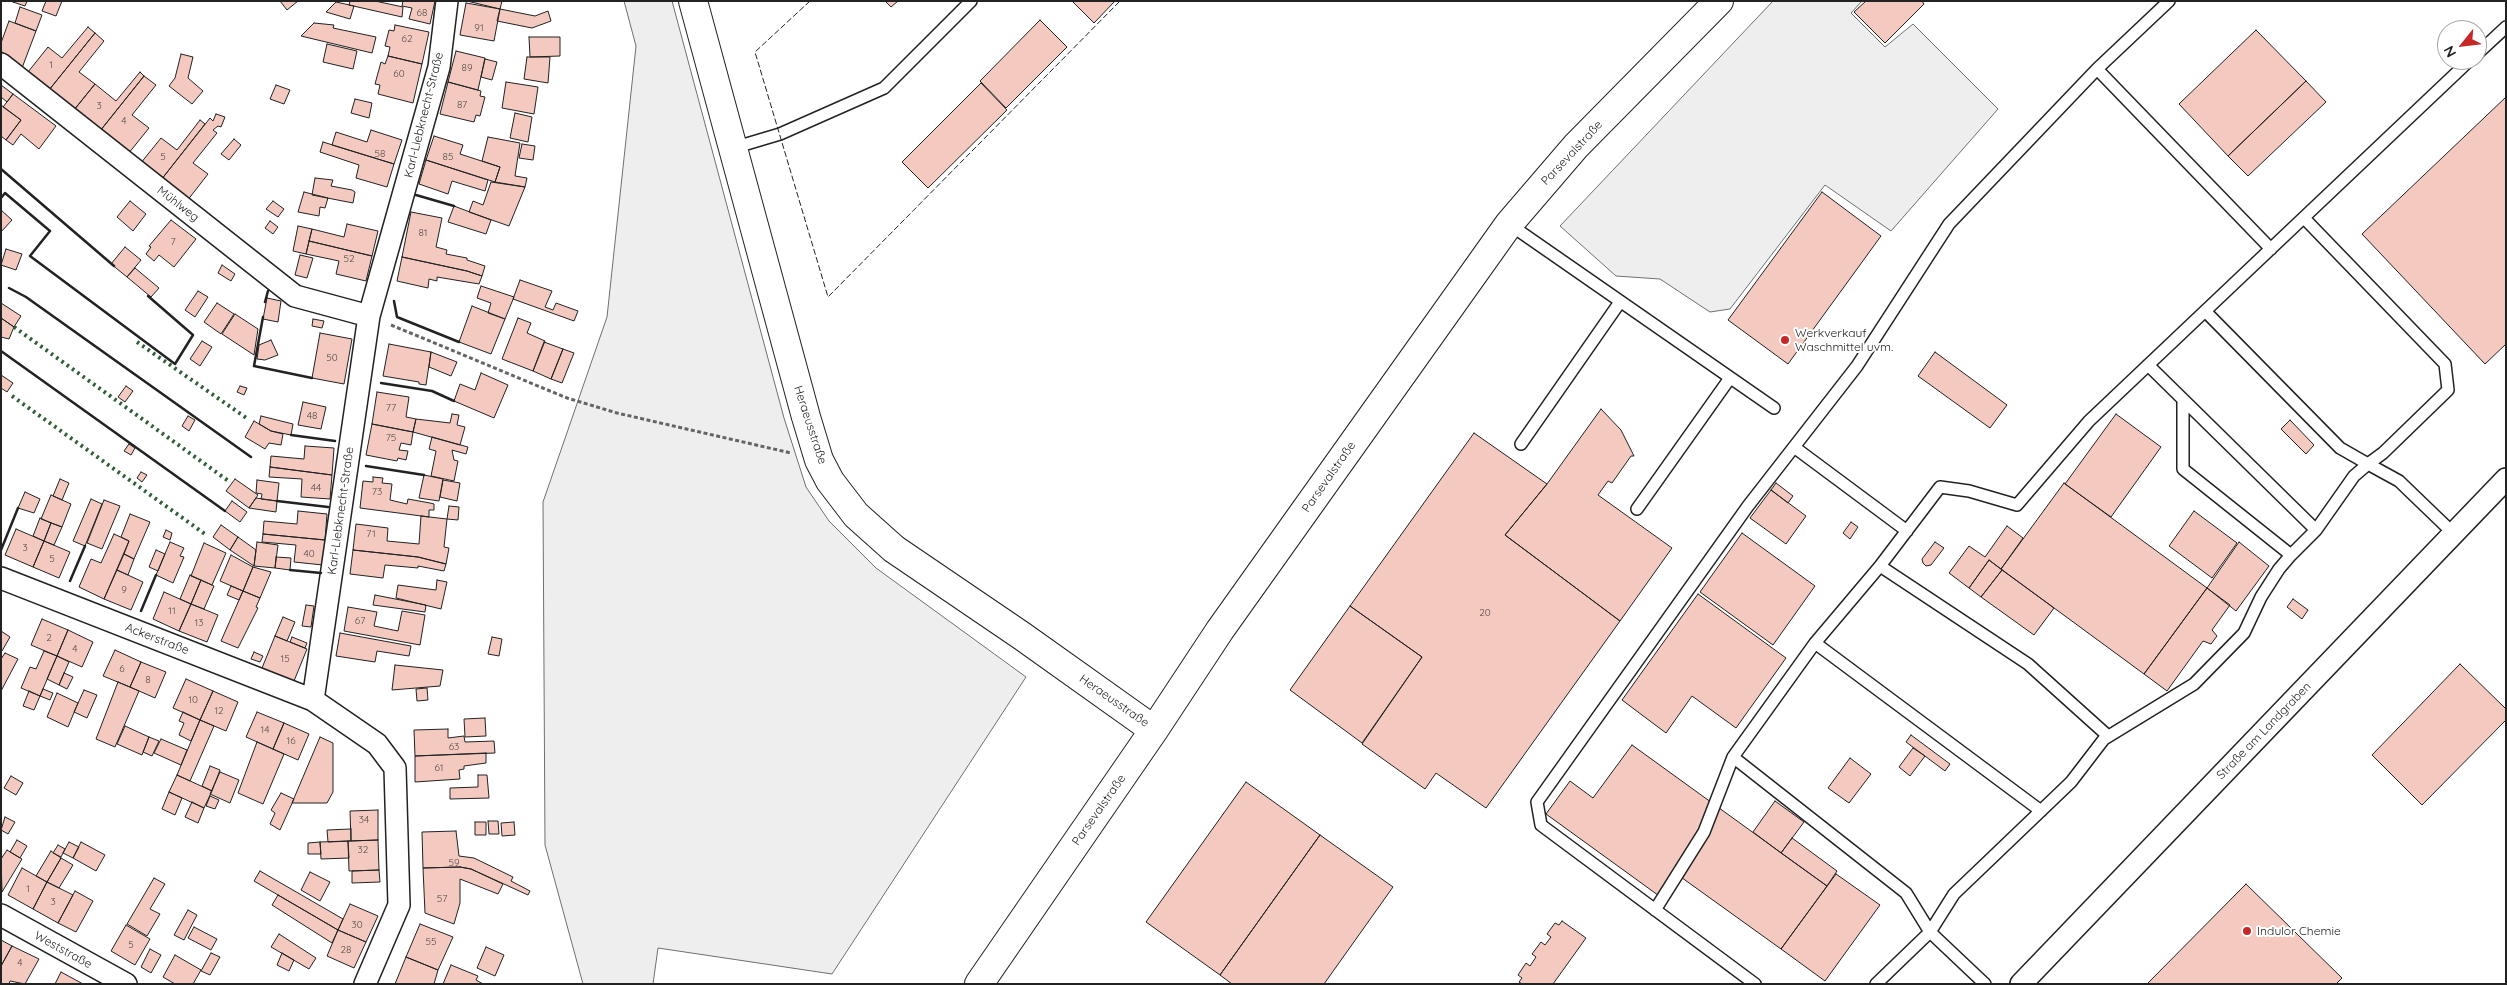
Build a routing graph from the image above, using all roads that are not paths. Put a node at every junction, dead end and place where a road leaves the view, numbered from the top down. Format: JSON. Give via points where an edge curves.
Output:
{"nodes":[{"id":1,"x":446,"y":1,"type":"edge"},
{"id":2,"x":693,"y":1,"type":"edge"},
{"id":3,"x":971,"y":1,"type":"edge"},
{"id":4,"x":1719,"y":1,"type":"edge"},
{"id":5,"x":2169,"y":1,"type":"edge"},
{"id":6,"x":2506,"y":26,"type":"edge"},
{"id":7,"x":2487,"y":44,"type":"edge"},
{"id":8,"x":1,"y":64,"type":"edge"},
{"id":9,"x":2097,"y":69,"type":"junction"},
{"id":10,"x":2459,"y":70,"type":"edge"},
{"id":11,"x":733,"y":148,"type":"junction"},
{"id":12,"x":2304,"y":218,"type":"junction"},
{"id":13,"x":1509,"y":224,"type":"junction"},
{"id":14,"x":2271,"y":249,"type":"junction"},
{"id":15,"x":1620,"y":302,"type":"junction"},
{"id":16,"x":2205,"y":311,"type":"junction"},
{"id":17,"x":369,"y":316,"type":"junction"},
{"id":18,"x":2148,"y":365,"type":"junction"},
{"id":19,"x":1730,"y":378,"type":"junction"},
{"id":20,"x":2183,"y":400,"type":"junction"},
{"id":21,"x":1774,"y":408,"type":"dead end"},
{"id":22,"x":1521,"y":444,"type":"dead end"},
{"id":23,"x":1794,"y":447,"type":"junction"},
{"id":24,"x":2368,"y":464,"type":"junction"},
{"id":25,"x":2506,"y":479,"type":"edge"},
{"id":26,"x":1637,"y":509,"type":"dead end"},
{"id":27,"x":2316,"y":530,"type":"junction"},
{"id":28,"x":1907,"y":531,"type":"junction"},
{"id":29,"x":2453,"y":534,"type":"junction"},
{"id":30,"x":2291,"y":555,"type":"junction"},
{"id":31,"x":1880,"y":566,"type":"junction"},
{"id":32,"x":1,"y":578,"type":"edge"},
{"id":33,"x":1815,"y":643,"type":"junction"},
{"id":34,"x":313,"y":700,"type":"junction"},
{"id":35,"x":1154,"y":730,"type":"junction"},
{"id":36,"x":2108,"y":736,"type":"junction"},
{"id":37,"x":1733,"y":757,"type":"junction"},
{"id":38,"x":2041,"y":811,"type":"junction"},
{"id":39,"x":1655,"y":910,"type":"junction"},
{"id":40,"x":1,"y":915,"type":"edge"},
{"id":41,"x":1930,"y":932,"type":"junction"},
{"id":42,"x":126,"y":984,"type":"edge"},
{"id":43,"x":365,"y":984,"type":"edge"},
{"id":44,"x":979,"y":984,"type":"edge"},
{"id":45,"x":1755,"y":984,"type":"edge"},
{"id":46,"x":1876,"y":984,"type":"edge"},
{"id":47,"x":1985,"y":984,"type":"edge"},
{"id":48,"x":2021,"y":984,"type":"edge"}],
"edges":[{"from":1,"to":17,"type":"street","name":"Karl-Liebknecht-Straße","via":[[438,67]]},
{"from":2,"to":11,"type":"street","name":"Heraeusstraße"},
{"from":3,"to":11,"type":"lane","via":[[884,88],[780,134]]},
{"from":4,"to":13,"type":"street","name":"Parsevalstraße","via":[[1576,146]]},
{"from":5,"to":9,"type":"lane"},
{"from":6,"to":7,"type":"lane"},
{"from":8,"to":17,"type":"street","name":"Mühlweg","via":[[295,296]]},
{"from":9,"to":14,"type":"lane"},
{"from":9,"to":23,"type":"lane","via":[[1949,224],[1857,366]]},
{"from":10,"to":12,"type":"lane"},
{"from":11,"to":35,"type":"street","name":"Heraeusstraße","via":[[819,460],[830,481],[856,515],[894,550]]},
{"from":12,"to":14,"type":"lane"},
{"from":12,"to":24,"type":"lane","via":[[2445,364],[2448,390]]},
{"from":13,"to":15,"type":"lane"},
{"from":13,"to":35,"type":"street","name":"Parsevalstraße","via":[[1220,630]]},
{"from":14,"to":16,"type":"lane"},
{"from":15,"to":19,"type":"lane"},
{"from":15,"to":22,"type":"lane"},
{"from":16,"to":18,"type":"lane"},
{"from":16,"to":24,"type":"lane","via":[[2340,448]]},
{"from":17,"to":34,"type":"street","name":"Karl-Liebknecht-Straße"},
{"from":18,"to":20,"type":"lane"},
{"from":18,"to":28,"type":"lane","via":[[2089,421],[2017,505],[1969,491],[1940,488]]},
{"from":19,"to":21,"type":"lane"},
{"from":19,"to":26,"type":"lane"},
{"from":20,"to":27,"type":"lane"},
{"from":20,"to":30,"type":"lane","via":[[2183,470]]},
{"from":23,"to":28,"type":"lane"},
{"from":23,"to":39,"type":"lane","via":[[1748,506],[1537,802],[1541,825]]},
{"from":24,"to":27,"type":"lane","via":[[2354,476]]},
{"from":24,"to":29,"type":"lane","via":[[2399,481]]},
{"from":25,"to":29,"type":"street","name":"Straße am Landgraben"},
{"from":27,"to":30,"type":"lane"},
{"from":28,"to":31,"type":"lane"},
{"from":29,"to":48,"type":"street","name":"Straße am Landgraben"},
{"from":30,"to":36,"type":"lane","via":[[2261,597],[2244,633],[2194,684]]},
{"from":31,"to":33,"type":"lane"},
{"from":31,"to":36,"type":"lane","via":[[2028,664]]},
{"from":32,"to":34,"type":"street","name":"Ackerstraße"},
{"from":33,"to":37,"type":"lane"},
{"from":33,"to":38,"type":"lane"},
{"from":34,"to":43,"type":"street","via":[[377,744],[395,768],[399,905]]},
{"from":35,"to":44,"type":"street","name":"Parsevalstraße"},
{"from":36,"to":38,"type":"lane","via":[[2071,782]]},
{"from":37,"to":39,"type":"lane","via":[[1704,832]]},
{"from":37,"to":41,"type":"lane","via":[[1906,893]]},
{"from":38,"to":41,"type":"lane","via":[[1954,894]]},
{"from":39,"to":45,"type":"lane"},
{"from":40,"to":42,"type":"street","name":"Weststraße"},
{"from":41,"to":46,"type":"lane"},
{"from":41,"to":47,"type":"lane"}]}
